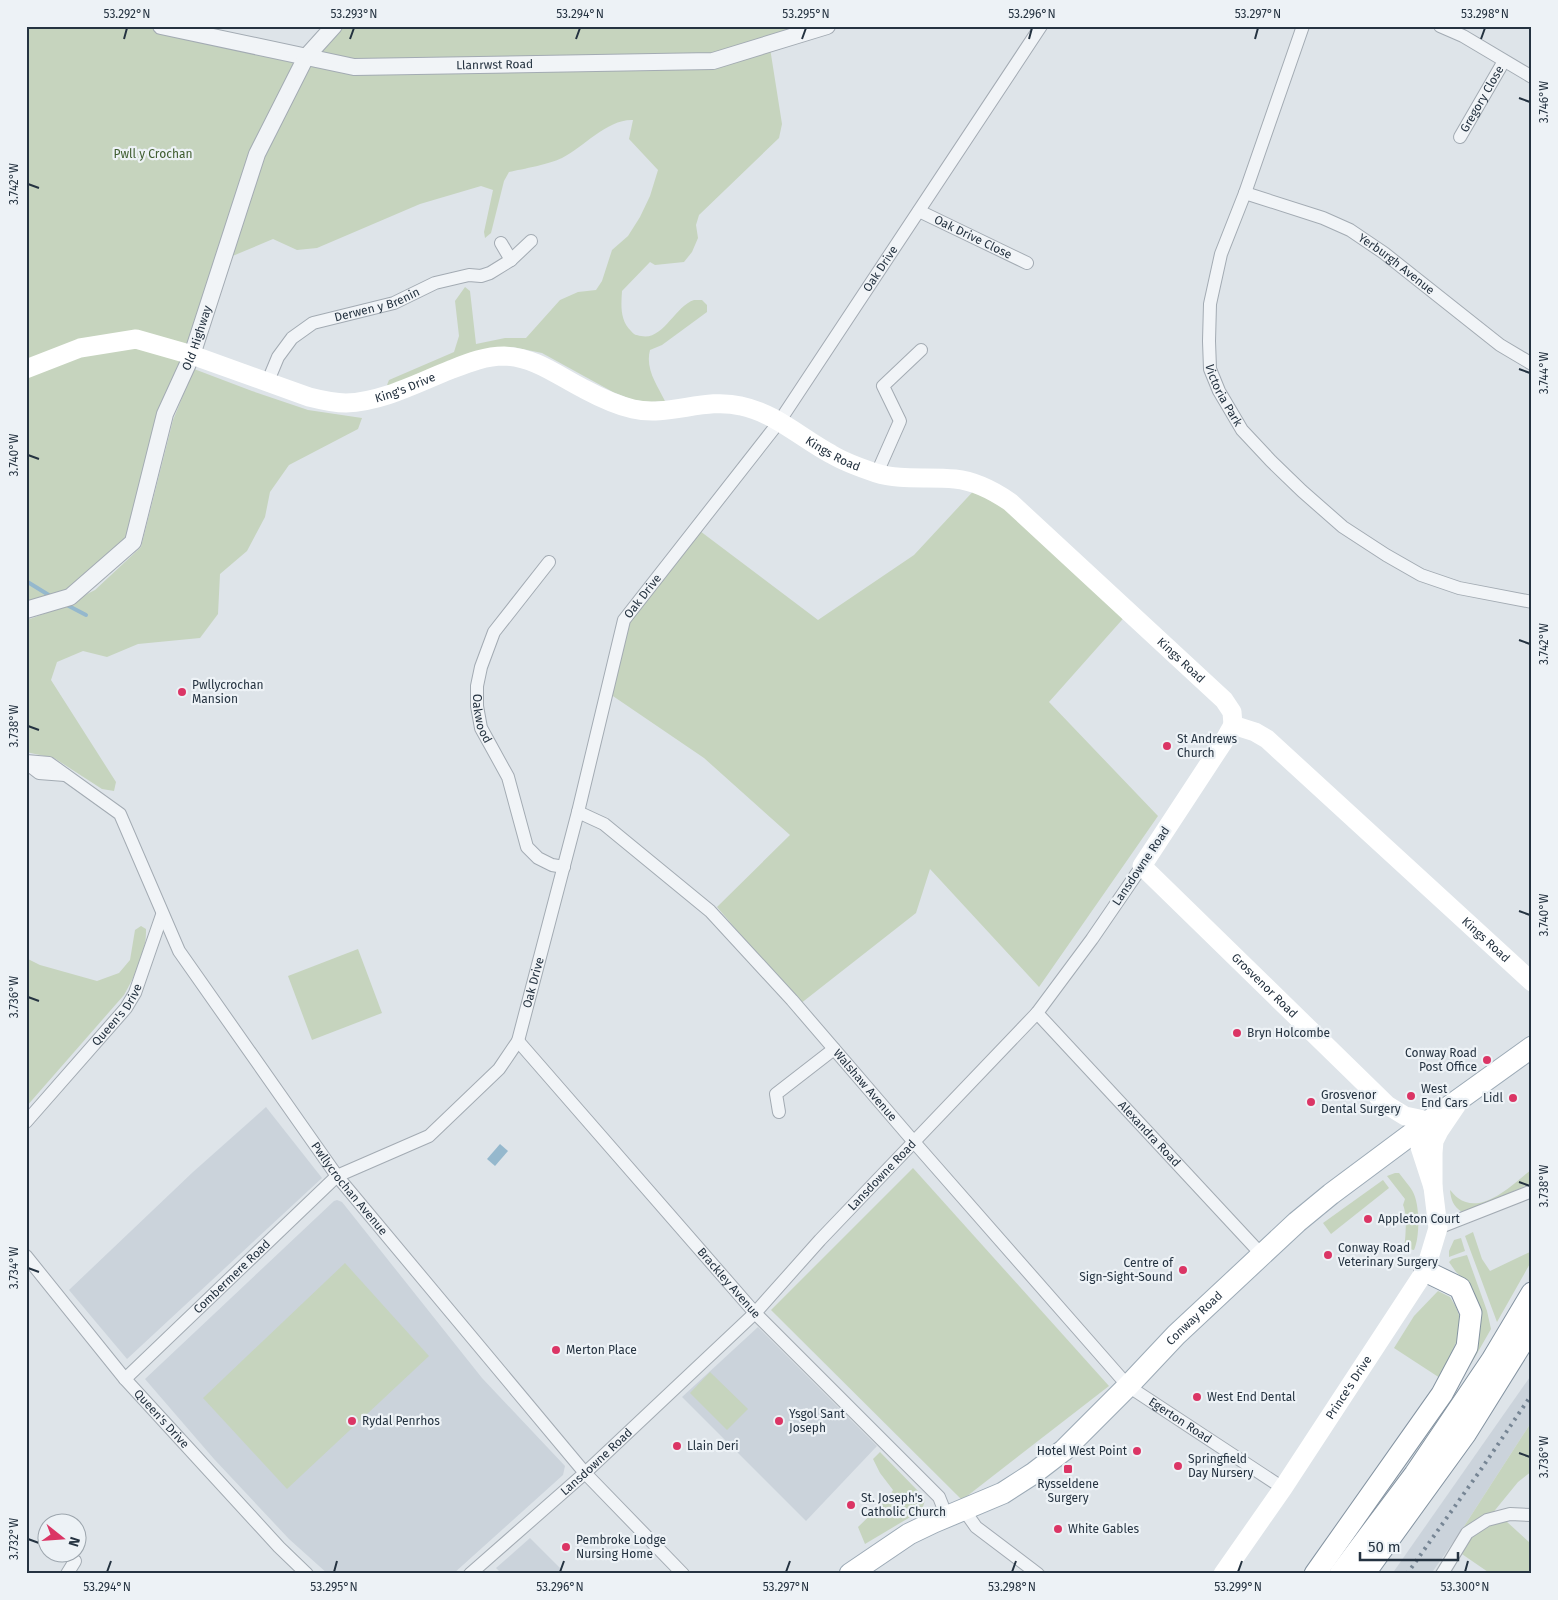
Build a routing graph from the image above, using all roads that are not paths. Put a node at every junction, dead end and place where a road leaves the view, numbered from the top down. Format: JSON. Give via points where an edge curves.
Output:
{"nodes":[{"id":1,"x":164,"y":26,"type":"edge"},
{"id":2,"x":334,"y":26,"type":"edge"},
{"id":3,"x":827,"y":26,"type":"edge"},
{"id":4,"x":1041,"y":26,"type":"edge"},
{"id":5,"x":1303,"y":26,"type":"edge"},
{"id":6,"x":1440,"y":26,"type":"edge"},
{"id":7,"x":306,"y":57,"type":"junction"},
{"id":8,"x":1504,"y":61,"type":"junction"},
{"id":9,"x":1532,"y":77,"type":"edge"},
{"id":10,"x":1460,"y":137,"type":"dead end"},
{"id":11,"x":1244,"y":193,"type":"junction"},
{"id":12,"x":919,"y":210,"type":"junction"},
{"id":13,"x":531,"y":240,"type":"dead end"},
{"id":14,"x":501,"y":243,"type":"dead end"},
{"id":15,"x":511,"y":260,"type":"junction"},
{"id":16,"x":1027,"y":263,"type":"dead end"},
{"id":17,"x":921,"y":350,"type":"dead end"},
{"id":18,"x":192,"y":355,"type":"junction"},
{"id":19,"x":1532,"y":364,"type":"edge"},
{"id":20,"x":26,"y":369,"type":"edge"},
{"id":21,"x":268,"y":381,"type":"junction"},
{"id":22,"x":780,"y":422,"type":"junction"},
{"id":23,"x":877,"y":473,"type":"junction"},
{"id":24,"x":549,"y":562,"type":"dead end"},
{"id":25,"x":1532,"y":602,"type":"edge"},
{"id":26,"x":26,"y":610,"type":"edge"},
{"id":27,"x":1232,"y":725,"type":"junction"},
{"id":28,"x":26,"y":762,"type":"edge"},
{"id":29,"x":578,"y":812,"type":"junction"},
{"id":30,"x":1142,"y":866,"type":"junction"},
{"id":31,"x":564,"y":867,"type":"junction"},
{"id":32,"x":162,"y":915,"type":"junction"},
{"id":33,"x":1532,"y":982,"type":"edge"},
{"id":34,"x":1037,"y":1013,"type":"junction"},
{"id":35,"x":518,"y":1041,"type":"junction"},
{"id":36,"x":834,"y":1049,"type":"junction"},
{"id":37,"x":1530,"y":1051,"type":"edge"},
{"id":38,"x":1461,"y":1098,"type":"junction"},
{"id":39,"x":1387,"y":1105,"type":"junction"},
{"id":40,"x":779,"y":1112,"type":"dead end"},
{"id":41,"x":1429,"y":1121,"type":"junction"},
{"id":42,"x":26,"y":1122,"type":"edge"},
{"id":43,"x":914,"y":1142,"type":"junction"},
{"id":44,"x":1393,"y":1147,"type":"junction"},
{"id":45,"x":337,"y":1176,"type":"junction"},
{"id":46,"x":1433,"y":1187,"type":"junction"},
{"id":47,"x":1532,"y":1191,"type":"edge"},
{"id":48,"x":1438,"y":1228,"type":"junction"},
{"id":49,"x":1262,"y":1255,"type":"junction"},
{"id":50,"x":26,"y":1256,"type":"edge"},
{"id":51,"x":1425,"y":1271,"type":"junction"},
{"id":52,"x":1532,"y":1292,"type":"edge"},
{"id":53,"x":755,"y":1313,"type":"junction"},
{"id":54,"x":1532,"y":1327,"type":"edge"},
{"id":55,"x":1532,"y":1337,"type":"edge"},
{"id":56,"x":125,"y":1379,"type":"junction"},
{"id":57,"x":1128,"y":1386,"type":"junction"},
{"id":58,"x":1466,"y":1433,"type":"junction"},
{"id":59,"x":585,"y":1473,"type":"junction"},
{"id":60,"x":1283,"y":1488,"type":"junction"},
{"id":61,"x":956,"y":1513,"type":"junction"},
{"id":62,"x":1532,"y":1516,"type":"edge"},
{"id":63,"x":74,"y":1562,"type":"edge"},
{"id":64,"x":68,"y":1574,"type":"edge"},
{"id":65,"x":307,"y":1574,"type":"edge"},
{"id":66,"x":470,"y":1574,"type":"edge"},
{"id":67,"x":683,"y":1574,"type":"edge"},
{"id":68,"x":850,"y":1574,"type":"edge"},
{"id":69,"x":1038,"y":1574,"type":"edge"},
{"id":70,"x":1223,"y":1574,"type":"edge"},
{"id":71,"x":1315,"y":1574,"type":"edge"},
{"id":72,"x":1340,"y":1574,"type":"edge"},
{"id":73,"x":1364,"y":1574,"type":"edge"},
{"id":74,"x":1442,"y":1574,"type":"edge"}],
"edges":[{"from":1,"to":7,"type":"street","name":"Llanrwst Road"},
{"from":2,"to":7,"type":"street","name":"Old Highway"},
{"from":3,"to":7,"type":"street","name":"Llanrwst Road","via":[[713,61],[354,67]]},
{"from":4,"to":12,"type":"street","name":"Oak Drive"},
{"from":5,"to":11,"type":"street","name":"Victoria Park"},
{"from":6,"to":8,"type":"street"},
{"from":7,"to":18,"type":"street","name":"Old Highway","via":[[257,154]]},
{"from":8,"to":9,"type":"street"},
{"from":8,"to":10,"type":"street","name":"Gregory Close"},
{"from":11,"to":19,"type":"street","name":"Yerburgh Avenue","via":[[1350,230],[1500,345]]},
{"from":11,"to":25,"type":"street","name":"Victoria Park","via":[[1221,254],[1210,304],[1209,341],[1210,369],[1242,430],[1343,527],[1386,555],[1421,575],[1459,588]]},
{"from":12,"to":16,"type":"street","name":"Oak Drive Close"},
{"from":12,"to":22,"type":"street","name":"Oak Drive"},
{"from":13,"to":15,"type":"street","name":"Derwen y Brenin"},
{"from":14,"to":15,"type":"street"},
{"from":15,"to":21,"type":"street","name":"Derwen y Brenin","via":[[481,276],[469,275],[435,283],[394,303],[313,323],[292,338]]},
{"from":17,"to":23,"type":"street","via":[[883,386],[900,421]]},
{"from":18,"to":20,"type":"main road","name":"King's Drive","via":[[136,339],[80,348]]},
{"from":18,"to":21,"type":"main road","name":"King's Drive"},
{"from":18,"to":26,"type":"street","name":"Old Highway","via":[[165,414],[133,542],[70,597]]},
{"from":21,"to":22,"type":"main road","name":"King's Drive","via":[[309,397],[346,403],[385,396],[464,364],[506,356],[542,366],[583,389],[633,409],[672,410],[725,403],[758,411]]},
{"from":22,"to":23,"type":"main road","name":"Kings Road","via":[[831,455]]},
{"from":22,"to":29,"type":"street","name":"Oak Drive","via":[[624,620]]},
{"from":23,"to":27,"type":"main road","name":"Kings Road","via":[[956,479],[979,484],[1010,502],[1224,700],[1232,712]]},
{"from":24,"to":31,"type":"street","name":"Oakwood","via":[[494,632],[481,667],[477,706],[480,728],[508,777],[527,847],[538,858]]},
{"from":27,"to":30,"type":"main road","name":"Lansdowne Road"},
{"from":27,"to":33,"type":"main road","name":"Kings Road","via":[[1267,739]]},
{"from":28,"to":32,"type":"street","name":"Pwllycrochan Avenue","via":[[39,773],[66,775],[120,814]]},
{"from":29,"to":31,"type":"street","name":"Oak Drive"},
{"from":29,"to":36,"type":"street","name":"Walshaw Avenue","via":[[604,824],[710,911]]},
{"from":30,"to":34,"type":"street","name":"Lansdowne Road"},
{"from":30,"to":39,"type":"main road","name":"Grosvenor Road"},
{"from":31,"to":35,"type":"street","name":"Oak Drive"},
{"from":32,"to":42,"type":"street","name":"Queen's Drive","via":[[135,993],[126,1008]]},
{"from":32,"to":45,"type":"street","name":"Pwllycrochan Avenue","via":[[179,951]]},
{"from":34,"to":43,"type":"street","name":"Lansdowne Road"},
{"from":34,"to":49,"type":"street","name":"Alexandra Road"},
{"from":35,"to":45,"type":"street","name":"Oak Drive","via":[[498,1069],[428,1136]]},
{"from":35,"to":53,"type":"street","name":"Brackley Avenue"},
{"from":36,"to":40,"type":"street","via":[[776,1094]]},
{"from":36,"to":43,"type":"street","name":"Walshaw Avenue"},
{"from":37,"to":38,"type":"main road","name":"Conway Road"},
{"from":38,"to":41,"type":"main road","name":"Conway Road"},
{"from":38,"to":46,"type":"main road","name":"Prince's Drive","via":[[1434,1141]]},
{"from":39,"to":41,"type":"main road","name":"Grosvenor Road","via":[[1405,1116]]},
{"from":39,"to":44,"type":"main road","name":"Grosvenor Road","via":[[1395,1119]]},
{"from":41,"to":44,"type":"main road","name":"Conway Road"},
{"from":41,"to":46,"type":"main road","name":"Prince's Drive","via":[[1421,1134],[1420,1147]]},
{"from":43,"to":53,"type":"street","name":"Lansdowne Road"},
{"from":43,"to":57,"type":"street","name":"Walshaw Avenue"},
{"from":44,"to":49,"type":"main road","name":"Conway Road","via":[[1297,1222]]},
{"from":45,"to":56,"type":"street","name":"Combermere Road"},
{"from":45,"to":59,"type":"street","name":"Pwllycrochan Avenue"},
{"from":46,"to":48,"type":"main road","name":"Prince's Drive"},
{"from":47,"to":48,"type":"street"},
{"from":48,"to":51,"type":"main road","name":"Prince's Drive"},
{"from":49,"to":57,"type":"main road","name":"Conway Road","via":[[1176,1335]]},
{"from":50,"to":56,"type":"street","name":"Queen's Drive"},
{"from":51,"to":60,"type":"main road","name":"Prince's Drive"},
{"from":51,"to":71,"type":"main road","via":[[1460,1288],[1471,1313],[1467,1347],[1442,1394]]},
{"from":52,"to":72,"type":"main road","via":[[1492,1360]]},
{"from":53,"to":59,"type":"street","name":"Lansdowne Road"},
{"from":53,"to":61,"type":"street","name":"Brackley Avenue"},
{"from":54,"to":58,"type":"main road"},
{"from":55,"to":58,"type":"main road"},
{"from":56,"to":65,"type":"street","name":"Queen's Drive","via":[[278,1547]]},
{"from":57,"to":60,"type":"street","name":"Egerton Road"},
{"from":57,"to":61,"type":"main road","name":"Conway Road","via":[[1064,1450],[1034,1473],[1003,1493]]},
{"from":58,"to":73,"type":"main road"},
{"from":59,"to":66,"type":"street","name":"Lansdowne Road"},
{"from":59,"to":67,"type":"street","name":"Pwllycrochan Avenue"},
{"from":60,"to":70,"type":"main road","name":"Prince's Drive"},
{"from":61,"to":68,"type":"main road","name":"Conway Road","via":[[909,1534]]},
{"from":61,"to":69,"type":"street","name":"Brackley Avenue"},
{"from":62,"to":74,"type":"street","via":[[1510,1514],[1487,1520],[1467,1533]]},
{"from":63,"to":64,"type":"street"}]}
